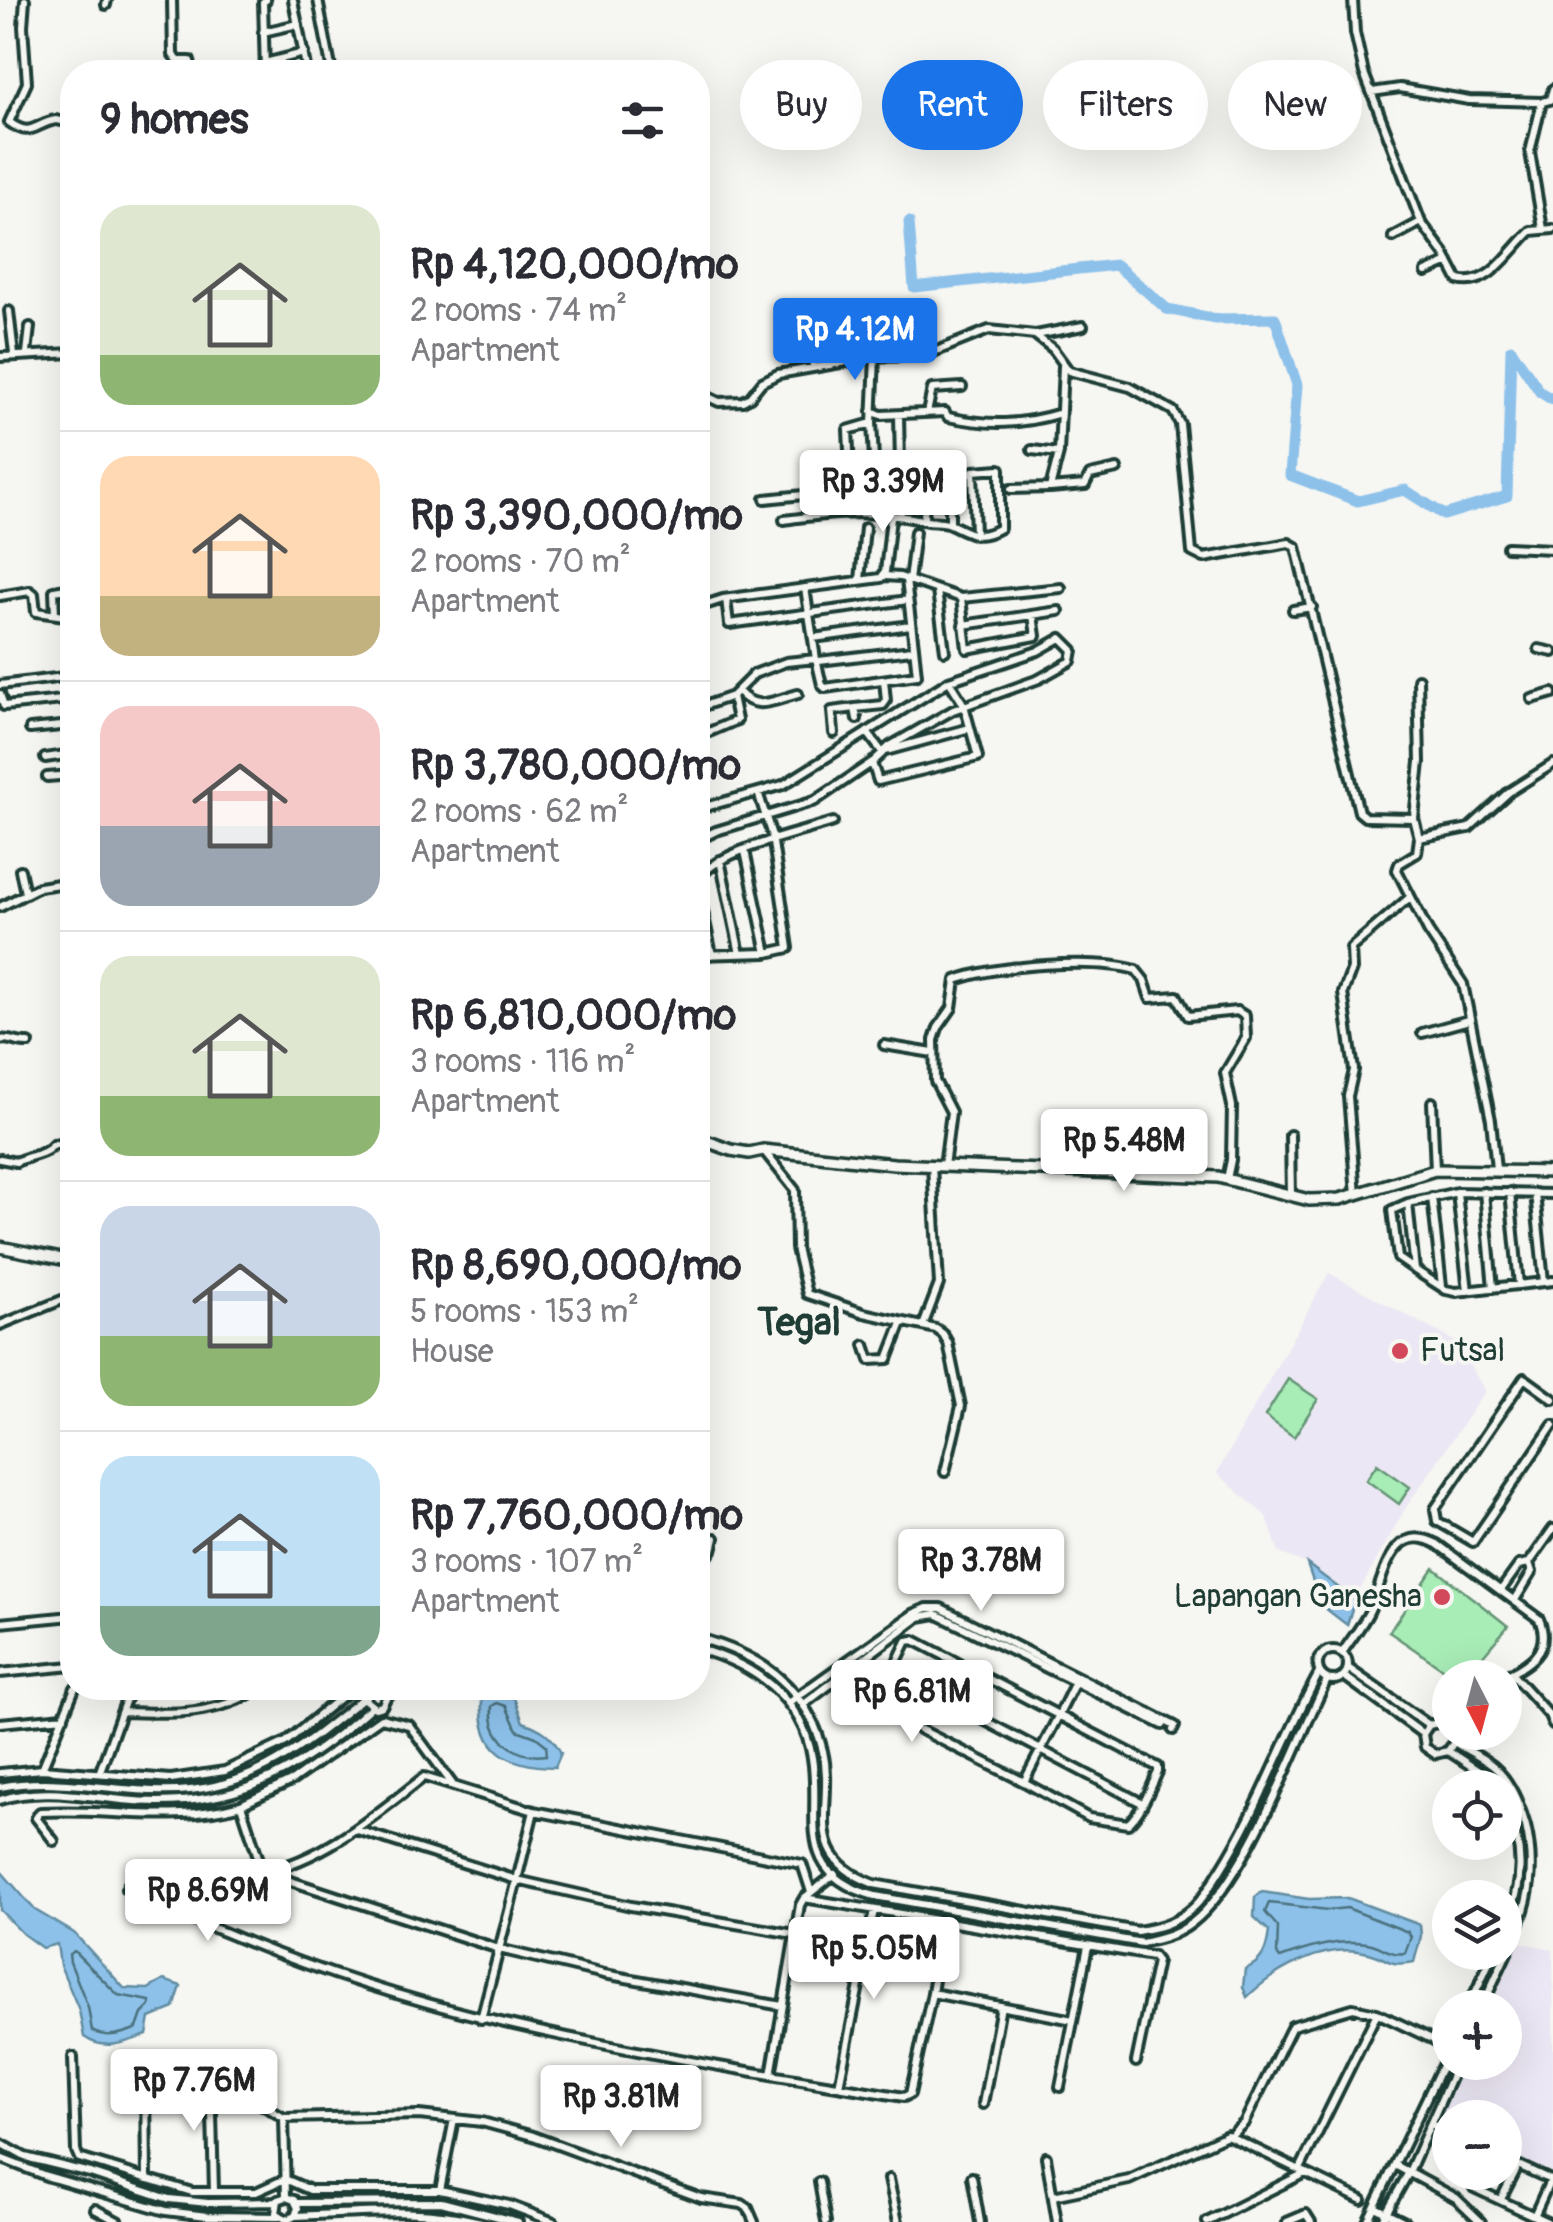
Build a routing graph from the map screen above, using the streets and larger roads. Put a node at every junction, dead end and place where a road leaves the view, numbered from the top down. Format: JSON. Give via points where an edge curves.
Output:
{"nodes":[{"id":1,"x":25,"y":0,"type":"edge"},
{"id":2,"x":172,"y":0,"type":"edge"},
{"id":3,"x":266,"y":0,"type":"edge"},
{"id":4,"x":292,"y":0,"type":"edge"},
{"id":5,"x":318,"y":0,"type":"edge"},
{"id":6,"x":1353,"y":0,"type":"edge"},
{"id":7,"x":298,"y":24,"type":"junction"},
{"id":8,"x":263,"y":32,"type":"junction"},
{"id":9,"x":304,"y":53,"type":"junction"},
{"id":10,"x":177,"y":60,"type":"edge"},
{"id":11,"x":265,"y":60,"type":"edge"},
{"id":12,"x":286,"y":60,"type":"edge"},
{"id":13,"x":305,"y":60,"type":"edge"},
{"id":14,"x":330,"y":60,"type":"edge"},
{"id":15,"x":1553,"y":90,"type":"edge"},
{"id":16,"x":1372,"y":92,"type":"junction"},
{"id":17,"x":1548,"y":100,"type":"edge"},
{"id":18,"x":60,"y":121,"type":"edge"},
{"id":19,"x":4,"y":123,"type":"edge"},
{"id":20,"x":1421,"y":222,"type":"junction"},
{"id":21,"x":1543,"y":229,"type":"junction"},
{"id":22,"x":1553,"y":229,"type":"edge"},
{"id":23,"x":1392,"y":238,"type":"dead end"},
{"id":24,"x":1449,"y":262,"type":"junction"},
{"id":25,"x":1426,"y":272,"type":"dead end"},
{"id":26,"x":814,"y":308,"type":"dead end"},
{"id":27,"x":9,"y":311,"type":"dead end"},
{"id":28,"x":1083,"y":326,"type":"dead end"},
{"id":29,"x":30,"y":328,"type":"dead end"},
{"id":30,"x":1035,"y":335,"type":"junction"},
{"id":31,"x":60,"y":353,"type":"edge"},
{"id":32,"x":14,"y":354,"type":"junction"},
{"id":33,"x":27,"y":354,"type":"junction"},
{"id":34,"x":0,"y":356,"type":"edge"},
{"id":35,"x":874,"y":357,"type":"junction"},
{"id":36,"x":1063,"y":366,"type":"junction"},
{"id":37,"x":813,"y":367,"type":"junction"},
{"id":38,"x":962,"y":387,"type":"dead end"},
{"id":39,"x":710,"y":399,"type":"edge"},
{"id":40,"x":872,"y":411,"type":"junction"},
{"id":41,"x":927,"y":413,"type":"junction"},
{"id":42,"x":899,"y":414,"type":"junction"},
{"id":43,"x":1061,"y":414,"type":"junction"},
{"id":44,"x":872,"y":423,"type":"junction"},
{"id":45,"x":1032,"y":450,"type":"dead end"},
{"id":46,"x":1058,"y":454,"type":"junction"},
{"id":47,"x":926,"y":464,"type":"dead end"},
{"id":48,"x":950,"y":464,"type":"dead end"},
{"id":49,"x":1117,"y":469,"type":"dead end"},
{"id":50,"x":1050,"y":488,"type":"junction"},
{"id":51,"x":1011,"y":489,"type":"dead end"},
{"id":52,"x":851,"y":490,"type":"junction"},
{"id":53,"x":765,"y":499,"type":"dead end"},
{"id":54,"x":852,"y":510,"type":"junction"},
{"id":55,"x":877,"y":513,"type":"junction"},
{"id":56,"x":901,"y":516,"type":"junction"},
{"id":57,"x":892,"y":517,"type":"junction"},
{"id":58,"x":784,"y":520,"type":"dead end"},
{"id":59,"x":924,"y":520,"type":"junction"},
{"id":60,"x":950,"y":524,"type":"junction"},
{"id":61,"x":865,"y":528,"type":"dead end"},
{"id":62,"x":915,"y":532,"type":"dead end"},
{"id":63,"x":975,"y":535,"type":"junction"},
{"id":64,"x":1507,"y":547,"type":"dead end"},
{"id":65,"x":1553,"y":548,"type":"edge"},
{"id":66,"x":884,"y":576,"type":"junction"},
{"id":67,"x":860,"y":580,"type":"junction"},
{"id":68,"x":907,"y":580,"type":"junction"},
{"id":69,"x":805,"y":588,"type":"junction"},
{"id":70,"x":1060,"y":588,"type":"dead end"},
{"id":71,"x":60,"y":590,"type":"edge"},
{"id":72,"x":937,"y":591,"type":"junction"},
{"id":73,"x":0,"y":596,"type":"edge"},
{"id":74,"x":961,"y":598,"type":"junction"},
{"id":75,"x":726,"y":599,"type":"junction"},
{"id":76,"x":908,"y":600,"type":"junction"},
{"id":77,"x":710,"y":604,"type":"edge"},
{"id":78,"x":1312,"y":607,"type":"junction"},
{"id":79,"x":1059,"y":610,"type":"dead end"},
{"id":80,"x":1294,"y":610,"type":"dead end"},
{"id":81,"x":809,"y":613,"type":"junction"},
{"id":82,"x":55,"y":615,"type":"junction"},
{"id":83,"x":1032,"y":615,"type":"junction"},
{"id":84,"x":60,"y":616,"type":"edge"},
{"id":85,"x":911,"y":625,"type":"junction"},
{"id":86,"x":963,"y":625,"type":"junction"},
{"id":87,"x":812,"y":638,"type":"junction"},
{"id":88,"x":914,"y":647,"type":"junction"},
{"id":89,"x":1539,"y":650,"type":"dead end"},
{"id":90,"x":945,"y":652,"type":"dead end"},
{"id":91,"x":1553,"y":652,"type":"edge"},
{"id":92,"x":817,"y":660,"type":"junction"},
{"id":93,"x":60,"y":677,"type":"edge"},
{"id":94,"x":1418,"y":679,"type":"dead end"},
{"id":95,"x":884,"y":680,"type":"junction"},
{"id":96,"x":949,"y":680,"type":"junction"},
{"id":97,"x":0,"y":684,"type":"edge"},
{"id":98,"x":735,"y":693,"type":"junction"},
{"id":99,"x":1553,"y":693,"type":"edge"},
{"id":100,"x":0,"y":694,"type":"edge"},
{"id":101,"x":798,"y":694,"type":"dead end"},
{"id":102,"x":1532,"y":699,"type":"dead end"},
{"id":103,"x":60,"y":700,"type":"edge"},
{"id":104,"x":710,"y":703,"type":"edge"},
{"id":105,"x":964,"y":705,"type":"junction"},
{"id":106,"x":855,"y":708,"type":"junction"},
{"id":107,"x":856,"y":720,"type":"dead end"},
{"id":108,"x":60,"y":726,"type":"edge"},
{"id":109,"x":970,"y":728,"type":"junction"},
{"id":110,"x":30,"y":729,"type":"dead end"},
{"id":111,"x":710,"y":732,"type":"edge"},
{"id":112,"x":867,"y":732,"type":"junction"},
{"id":113,"x":834,"y":734,"type":"dead end"},
{"id":114,"x":882,"y":752,"type":"junction"},
{"id":115,"x":60,"y":756,"type":"edge"},
{"id":116,"x":46,"y":758,"type":"dead end"},
{"id":117,"x":872,"y":763,"type":"junction"},
{"id":118,"x":1553,"y":764,"type":"edge"},
{"id":119,"x":60,"y":776,"type":"edge"},
{"id":120,"x":47,"y":777,"type":"dead end"},
{"id":121,"x":758,"y":792,"type":"junction"},
{"id":122,"x":710,"y":806,"type":"edge"},
{"id":123,"x":766,"y":816,"type":"junction"},
{"id":124,"x":1414,"y":818,"type":"junction"},
{"id":125,"x":834,"y":822,"type":"dead end"},
{"id":126,"x":710,"y":836,"type":"edge"},
{"id":127,"x":1418,"y":838,"type":"junction"},
{"id":128,"x":773,"y":842,"type":"junction"},
{"id":129,"x":745,"y":851,"type":"junction"},
{"id":130,"x":720,"y":860,"type":"junction"},
{"id":131,"x":710,"y":864,"type":"edge"},
{"id":132,"x":20,"y":870,"type":"dead end"},
{"id":133,"x":60,"y":883,"type":"edge"},
{"id":134,"x":25,"y":893,"type":"junction"},
{"id":135,"x":1409,"y":898,"type":"junction"},
{"id":136,"x":0,"y":907,"type":"edge"},
{"id":137,"x":710,"y":945,"type":"edge"},
{"id":138,"x":767,"y":953,"type":"junction"},
{"id":139,"x":740,"y":954,"type":"junction"},
{"id":140,"x":712,"y":955,"type":"joint"},
{"id":141,"x":1470,"y":1020,"type":"junction"},
{"id":142,"x":1422,"y":1034,"type":"dead end"},
{"id":143,"x":0,"y":1040,"type":"edge"},
{"id":144,"x":29,"y":1042,"type":"dead end"},
{"id":145,"x":884,"y":1045,"type":"dead end"},
{"id":146,"x":933,"y":1053,"type":"junction"},
{"id":147,"x":1432,"y":1102,"type":"dead end"},
{"id":148,"x":1290,"y":1135,"type":"dead end"},
{"id":149,"x":710,"y":1142,"type":"edge"},
{"id":150,"x":60,"y":1144,"type":"edge"},
{"id":151,"x":763,"y":1150,"type":"junction"},
{"id":152,"x":0,"y":1160,"type":"edge"},
{"id":153,"x":932,"y":1165,"type":"junction"},
{"id":154,"x":944,"y":1166,"type":"junction"},
{"id":155,"x":1496,"y":1169,"type":"junction"},
{"id":156,"x":1435,"y":1170,"type":"junction"},
{"id":157,"x":1553,"y":1172,"type":"edge"},
{"id":158,"x":1228,"y":1179,"type":"junction"},
{"id":159,"x":1456,"y":1192,"type":"junction"},
{"id":160,"x":1484,"y":1192,"type":"junction"},
{"id":161,"x":1510,"y":1192,"type":"junction"},
{"id":162,"x":1534,"y":1193,"type":"junction"},
{"id":163,"x":1356,"y":1194,"type":"junction"},
{"id":164,"x":1553,"y":1194,"type":"edge"},
{"id":165,"x":1292,"y":1197,"type":"junction"},
{"id":166,"x":1432,"y":1197,"type":"junction"},
{"id":167,"x":1408,"y":1203,"type":"junction"},
{"id":168,"x":0,"y":1248,"type":"edge"},
{"id":169,"x":60,"y":1259,"type":"edge"},
{"id":170,"x":1415,"y":1270,"type":"junction"},
{"id":171,"x":1549,"y":1281,"type":"edge"},
{"id":172,"x":1519,"y":1286,"type":"junction"},
{"id":173,"x":1442,"y":1287,"type":"junction"},
{"id":174,"x":1493,"y":1288,"type":"junction"},
{"id":175,"x":1468,"y":1291,"type":"junction"},
{"id":176,"x":60,"y":1301,"type":"edge"},
{"id":177,"x":902,"y":1323,"type":"junction"},
{"id":178,"x":0,"y":1326,"type":"edge"},
{"id":179,"x":924,"y":1326,"type":"junction"},
{"id":180,"x":865,"y":1345,"type":"dead end"},
{"id":181,"x":1553,"y":1399,"type":"edge"},
{"id":182,"x":1553,"y":1426,"type":"edge"},
{"id":183,"x":945,"y":1472,"type":"dead end"},
{"id":184,"x":1553,"y":1529,"type":"edge"},
{"id":185,"x":715,"y":1538,"type":"dead end"},
{"id":186,"x":710,"y":1552,"type":"edge"},
{"id":187,"x":1530,"y":1563,"type":"junction"},
{"id":188,"x":1501,"y":1590,"type":"junction"},
{"id":189,"x":1515,"y":1600,"type":"junction"},
{"id":190,"x":60,"y":1617,"type":"edge"},
{"id":191,"x":0,"y":1623,"type":"edge"},
{"id":192,"x":710,"y":1641,"type":"edge"},
{"id":193,"x":710,"y":1653,"type":"edge"},
{"id":194,"x":1342,"y":1653,"type":"junction"},
{"id":195,"x":1522,"y":1666,"type":"edge"},
{"id":196,"x":60,"y":1667,"type":"edge"},
{"id":197,"x":892,"y":1672,"type":"junction"},
{"id":198,"x":1346,"y":1672,"type":"junction"},
{"id":199,"x":0,"y":1673,"type":"edge"},
{"id":200,"x":1319,"y":1673,"type":"junction"},
{"id":201,"x":1077,"y":1680,"type":"junction"},
{"id":202,"x":1326,"y":1680,"type":"junction"},
{"id":203,"x":1522,"y":1685,"type":"edge"},
{"id":204,"x":71,"y":1700,"type":"edge"},
{"id":205,"x":126,"y":1700,"type":"edge"},
{"id":206,"x":239,"y":1700,"type":"edge"},
{"id":207,"x":337,"y":1700,"type":"edge"},
{"id":208,"x":360,"y":1700,"type":"edge"},
{"id":209,"x":366,"y":1700,"type":"edge"},
{"id":210,"x":386,"y":1700,"type":"joint"},
{"id":211,"x":801,"y":1701,"type":"junction"},
{"id":212,"x":788,"y":1703,"type":"junction"},
{"id":213,"x":372,"y":1707,"type":"junction"},
{"id":214,"x":122,"y":1712,"type":"junction"},
{"id":215,"x":1058,"y":1716,"type":"junction"},
{"id":216,"x":65,"y":1717,"type":"junction"},
{"id":217,"x":387,"y":1718,"type":"junction"},
{"id":218,"x":1432,"y":1723,"type":"edge"},
{"id":219,"x":0,"y":1724,"type":"edge"},
{"id":220,"x":1553,"y":1724,"type":"edge"},
{"id":221,"x":1428,"y":1725,"type":"junction"},
{"id":222,"x":1422,"y":1734,"type":"junction"},
{"id":223,"x":1041,"y":1749,"type":"junction"},
{"id":224,"x":1467,"y":1750,"type":"edge"},
{"id":225,"x":1448,"y":1751,"type":"joint"},
{"id":226,"x":436,"y":1763,"type":"junction"},
{"id":227,"x":42,"y":1768,"type":"junction"},
{"id":228,"x":1477,"y":1770,"type":"edge"},
{"id":229,"x":100,"y":1771,"type":"junction"},
{"id":230,"x":0,"y":1774,"type":"edge"},
{"id":231,"x":424,"y":1777,"type":"junction"},
{"id":232,"x":1024,"y":1782,"type":"junction"},
{"id":233,"x":453,"y":1785,"type":"junction"},
{"id":234,"x":0,"y":1787,"type":"edge"},
{"id":235,"x":0,"y":1800,"type":"edge"},
{"id":236,"x":1142,"y":1803,"type":"junction"},
{"id":237,"x":241,"y":1805,"type":"junction"},
{"id":238,"x":534,"y":1810,"type":"junction"},
{"id":239,"x":356,"y":1830,"type":"junction"},
{"id":240,"x":54,"y":1841,"type":"dead end"},
{"id":241,"x":263,"y":1872,"type":"junction"},
{"id":242,"x":834,"y":1874,"type":"junction"},
{"id":243,"x":517,"y":1880,"type":"junction"},
{"id":244,"x":807,"y":1895,"type":"junction"},
{"id":245,"x":874,"y":1910,"type":"junction"},
{"id":246,"x":943,"y":1923,"type":"junction"},
{"id":247,"x":794,"y":1934,"type":"junction"},
{"id":248,"x":1088,"y":1946,"type":"junction"},
{"id":249,"x":498,"y":1948,"type":"junction"},
{"id":250,"x":1490,"y":1990,"type":"edge"},
{"id":251,"x":932,"y":1994,"type":"junction"},
{"id":252,"x":782,"y":2006,"type":"junction"},
{"id":253,"x":1002,"y":2006,"type":"junction"},
{"id":254,"x":1377,"y":2013,"type":"junction"},
{"id":255,"x":481,"y":2019,"type":"junction"},
{"id":256,"x":1073,"y":2020,"type":"junction"},
{"id":257,"x":1432,"y":2039,"type":"edge"},
{"id":258,"x":73,"y":2057,"type":"dead end"},
{"id":259,"x":1136,"y":2062,"type":"dead end"},
{"id":260,"x":211,"y":2075,"type":"junction"},
{"id":261,"x":771,"y":2076,"type":"junction"},
{"id":262,"x":1435,"y":2080,"type":"edge"},
{"id":263,"x":1450,"y":2080,"type":"edge"},
{"id":264,"x":838,"y":2086,"type":"junction"},
{"id":265,"x":1060,"y":2087,"type":"dead end"},
{"id":266,"x":982,"y":2104,"type":"dead end"},
{"id":267,"x":284,"y":2118,"type":"junction"},
{"id":268,"x":454,"y":2119,"type":"junction"},
{"id":269,"x":1431,"y":2124,"type":"joint"},
{"id":270,"x":1231,"y":2135,"type":"junction"},
{"id":271,"x":0,"y":2143,"type":"edge"},
{"id":272,"x":1046,"y":2157,"type":"dead end"},
{"id":273,"x":0,"y":2158,"type":"edge"},
{"id":274,"x":12,"y":2164,"type":"junction"},
{"id":275,"x":1395,"y":2165,"type":"junction"},
{"id":276,"x":1522,"y":2168,"type":"edge"},
{"id":277,"x":1303,"y":2171,"type":"junction"},
{"id":278,"x":0,"y":2172,"type":"edge"},
{"id":279,"x":1409,"y":2172,"type":"junction"},
{"id":280,"x":972,"y":2177,"type":"dead end"},
{"id":281,"x":147,"y":2179,"type":"junction"},
{"id":282,"x":285,"y":2179,"type":"junction"},
{"id":283,"x":889,"y":2179,"type":"dead end"},
{"id":284,"x":820,"y":2182,"type":"dead end"},
{"id":285,"x":1550,"y":2183,"type":"edge"},
{"id":286,"x":440,"y":2190,"type":"junction"},
{"id":287,"x":1479,"y":2190,"type":"edge"},
{"id":288,"x":1506,"y":2190,"type":"edge"},
{"id":289,"x":214,"y":2192,"type":"junction"},
{"id":290,"x":1053,"y":2196,"type":"junction"},
{"id":291,"x":286,"y":2197,"type":"junction"},
{"id":292,"x":1501,"y":2199,"type":"junction"},
{"id":293,"x":1362,"y":2200,"type":"dead end"},
{"id":294,"x":277,"y":2202,"type":"junction"},
{"id":295,"x":297,"y":2203,"type":"junction"},
{"id":296,"x":1376,"y":2207,"type":"junction"},
{"id":297,"x":95,"y":2209,"type":"dead end"},
{"id":298,"x":1386,"y":2213,"type":"junction"},
{"id":299,"x":1534,"y":2216,"type":"junction"},
{"id":300,"x":287,"y":2219,"type":"edge"},
{"id":301,"x":118,"y":2222,"type":"edge"},
{"id":302,"x":481,"y":2222,"type":"edge"},
{"id":303,"x":518,"y":2222,"type":"edge"},
{"id":304,"x":554,"y":2222,"type":"edge"},
{"id":305,"x":754,"y":2222,"type":"edge"},
{"id":306,"x":826,"y":2222,"type":"edge"},
{"id":307,"x":898,"y":2222,"type":"edge"},
{"id":308,"x":980,"y":2222,"type":"edge"},
{"id":309,"x":1057,"y":2222,"type":"edge"},
{"id":310,"x":1207,"y":2222,"type":"edge"},
{"id":311,"x":1288,"y":2222,"type":"edge"},
{"id":312,"x":1311,"y":2222,"type":"edge"},
{"id":313,"x":1367,"y":2222,"type":"edge"},
{"id":314,"x":1381,"y":2222,"type":"edge"},
{"id":315,"x":1404,"y":2222,"type":"edge"},
{"id":316,"x":1481,"y":2222,"type":"edge"},
{"id":317,"x":1547,"y":2222,"type":"edge"}],
"edges":[{"from":1,"to":19,"type":"street","via":[[27,83]]},
{"from":2,"to":10,"type":"street"},
{"from":3,"to":8,"type":"street"},
{"from":4,"to":7,"type":"street"},
{"from":5,"to":14,"type":"street"},
{"from":6,"to":16,"type":"street"},
{"from":7,"to":8,"type":"street"},
{"from":7,"to":9,"type":"street"},
{"from":8,"to":11,"type":"street"},
{"from":9,"to":12,"type":"street"},
{"from":9,"to":13,"type":"street"},
{"from":15,"to":17,"type":"street"},
{"from":16,"to":17,"type":"street","via":[[1400,88],[1469,100]]},
{"from":16,"to":20,"type":"street"},
{"from":17,"to":21,"type":"street","via":[[1530,152]]},
{"from":18,"to":19,"type":"street","via":[[31,130]]},
{"from":20,"to":23,"type":"street"},
{"from":20,"to":24,"type":"street"},
{"from":21,"to":22,"type":"street"},
{"from":21,"to":24,"type":"street","via":[[1531,232],[1487,276],[1461,282]]},
{"from":24,"to":25,"type":"street"},
{"from":26,"to":37,"type":"street","via":[[801,315],[798,326]]},
{"from":27,"to":32,"type":"street"},
{"from":28,"to":30,"type":"street"},
{"from":29,"to":33,"type":"street"},
{"from":30,"to":35,"type":"street","via":[[984,330],[924,356]]},
{"from":30,"to":36,"type":"street"},
{"from":31,"to":33,"type":"street"},
{"from":32,"to":33,"type":"street"},
{"from":32,"to":34,"type":"street"},
{"from":35,"to":37,"type":"street"},
{"from":35,"to":40,"type":"street"},
{"from":36,"to":43,"type":"street"},
{"from":36,"to":78,"type":"street","via":[[1130,387],[1178,415],[1192,552],[1204,558],[1289,543],[1299,554]]},
{"from":37,"to":39,"type":"street","via":[[767,378],[739,402]]},
{"from":38,"to":41,"type":"street","via":[[932,389]]},
{"from":40,"to":42,"type":"street"},
{"from":40,"to":44,"type":"street"},
{"from":41,"to":42,"type":"street"},
{"from":41,"to":43,"type":"street","via":[[994,426]]},
{"from":42,"to":56,"type":"street"},
{"from":43,"to":46,"type":"street"},
{"from":44,"to":52,"type":"street","via":[[848,430]]},
{"from":44,"to":55,"type":"street"},
{"from":45,"to":46,"type":"street"},
{"from":46,"to":50,"type":"street"},
{"from":47,"to":59,"type":"street"},
{"from":48,"to":60,"type":"street"},
{"from":49,"to":50,"type":"street","via":[[1090,475],[1085,485]]},
{"from":50,"to":51,"type":"street"},
{"from":52,"to":53,"type":"street"},
{"from":52,"to":54,"type":"street"},
{"from":54,"to":55,"type":"street"},
{"from":54,"to":58,"type":"street"},
{"from":55,"to":57,"type":"street"},
{"from":56,"to":57,"type":"street"},
{"from":56,"to":59,"type":"street"},
{"from":57,"to":66,"type":"street"},
{"from":59,"to":60,"type":"street"},
{"from":60,"to":63,"type":"street"},
{"from":61,"to":67,"type":"street"},
{"from":62,"to":68,"type":"street"},
{"from":63,"to":63,"type":"street","via":[[1000,528],[1000,470],[973,471]]},
{"from":64,"to":65,"type":"street"},
{"from":66,"to":67,"type":"street"},
{"from":66,"to":68,"type":"street"},
{"from":67,"to":69,"type":"street"},
{"from":68,"to":72,"type":"street"},
{"from":68,"to":76,"type":"street"},
{"from":69,"to":75,"type":"street"},
{"from":69,"to":81,"type":"street"},
{"from":70,"to":74,"type":"street"},
{"from":71,"to":82,"type":"street","via":[[54,591]]},
{"from":72,"to":74,"type":"street"},
{"from":72,"to":90,"type":"street"},
{"from":73,"to":82,"type":"street","via":[[32,592],[36,612]]},
{"from":74,"to":86,"type":"street"},
{"from":75,"to":77,"type":"street"},
{"from":75,"to":81,"type":"street","via":[[729,624]]},
{"from":76,"to":81,"type":"street"},
{"from":76,"to":85,"type":"street"},
{"from":78,"to":80,"type":"street"},
{"from":78,"to":124,"type":"street","via":[[1360,812]]},
{"from":79,"to":83,"type":"street"},
{"from":81,"to":87,"type":"street"},
{"from":82,"to":84,"type":"street"},
{"from":83,"to":86,"type":"street"},
{"from":83,"to":86,"type":"street","via":[[1036,636],[968,650]]},
{"from":85,"to":87,"type":"street"},
{"from":85,"to":88,"type":"street"},
{"from":87,"to":92,"type":"street"},
{"from":88,"to":92,"type":"street"},
{"from":88,"to":95,"type":"street","via":[[917,675]]},
{"from":89,"to":91,"type":"street"},
{"from":92,"to":95,"type":"street","via":[[826,688]]},
{"from":92,"to":98,"type":"street","via":[[754,674]]},
{"from":93,"to":97,"type":"street"},
{"from":94,"to":124,"type":"street"},
{"from":95,"to":106,"type":"street","via":[[883,705]]},
{"from":96,"to":105,"type":"street"},
{"from":96,"to":105,"type":"street","via":[[1060,638],[1073,650],[1072,660],[1039,679]]},
{"from":96,"to":112,"type":"street"},
{"from":98,"to":101,"type":"street","via":[[755,704]]},
{"from":98,"to":104,"type":"street"},
{"from":98,"to":111,"type":"street","via":[[736,720]]},
{"from":99,"to":102,"type":"street"},
{"from":100,"to":103,"type":"street","via":[[4,706]]},
{"from":105,"to":109,"type":"street"},
{"from":105,"to":114,"type":"street"},
{"from":106,"to":107,"type":"street"},
{"from":106,"to":113,"type":"street","via":[[832,711]]},
{"from":108,"to":110,"type":"street"},
{"from":109,"to":114,"type":"street"},
{"from":109,"to":117,"type":"street","via":[[978,757],[878,782]]},
{"from":112,"to":114,"type":"street"},
{"from":112,"to":121,"type":"street","via":[[783,784]]},
{"from":114,"to":117,"type":"street"},
{"from":115,"to":116,"type":"street"},
{"from":117,"to":123,"type":"street","via":[[815,801]]},
{"from":118,"to":127,"type":"street","via":[[1469,828]]},
{"from":119,"to":120,"type":"street"},
{"from":121,"to":122,"type":"street"},
{"from":121,"to":123,"type":"street"},
{"from":123,"to":126,"type":"street"},
{"from":123,"to":128,"type":"street"},
{"from":124,"to":127,"type":"street"},
{"from":125,"to":128,"type":"street"},
{"from":127,"to":135,"type":"street","via":[[1417,853],[1397,867]]},
{"from":128,"to":129,"type":"street"},
{"from":128,"to":138,"type":"street","via":[[790,945]]},
{"from":129,"to":130,"type":"street"},
{"from":129,"to":138,"type":"street"},
{"from":130,"to":131,"type":"street"},
{"from":130,"to":139,"type":"street"},
{"from":132,"to":134,"type":"street"},
{"from":133,"to":134,"type":"street"},
{"from":134,"to":136,"type":"street"},
{"from":135,"to":141,"type":"street","via":[[1458,974]]},
{"from":135,"to":163,"type":"street","via":[[1352,948],[1351,974],[1342,989],[1354,1070],[1348,1096]]},
{"from":137,"to":140,"type":"street"},
{"from":138,"to":139,"type":"street"},
{"from":139,"to":140,"type":"street"},
{"from":141,"to":142,"type":"street"},
{"from":141,"to":155,"type":"street"},
{"from":143,"to":144,"type":"street"},
{"from":145,"to":146,"type":"street"},
{"from":146,"to":154,"type":"street","via":[[935,1080],[951,1112]]},
{"from":146,"to":158,"type":"street","via":[[956,980],[1020,968],[1131,968],[1141,974],[1150,998],[1177,996],[1188,1016],[1241,1012],[1246,1038],[1224,1073],[1232,1106]]},
{"from":147,"to":156,"type":"street"},
{"from":148,"to":165,"type":"street"},
{"from":149,"to":151,"type":"street"},
{"from":150,"to":152,"type":"street","via":[[16,1162]]},
{"from":151,"to":153,"type":"street"},
{"from":151,"to":177,"type":"street","via":[[795,1190],[804,1291]]},
{"from":153,"to":154,"type":"street"},
{"from":153,"to":179,"type":"street","via":[[938,1284]]},
{"from":154,"to":158,"type":"street"},
{"from":155,"to":156,"type":"street"},
{"from":155,"to":157,"type":"street"},
{"from":156,"to":163,"type":"street"},
{"from":158,"to":165,"type":"street"},
{"from":159,"to":160,"type":"street"},
{"from":159,"to":166,"type":"street"},
{"from":159,"to":175,"type":"street"},
{"from":160,"to":161,"type":"street"},
{"from":160,"to":174,"type":"street"},
{"from":161,"to":162,"type":"street"},
{"from":161,"to":172,"type":"street"},
{"from":162,"to":164,"type":"street"},
{"from":162,"to":171,"type":"street"},
{"from":163,"to":165,"type":"street"},
{"from":166,"to":167,"type":"street"},
{"from":166,"to":173,"type":"street"},
{"from":167,"to":170,"type":"street"},
{"from":167,"to":170,"type":"street","via":[[1392,1210],[1398,1258]]},
{"from":168,"to":169,"type":"street"},
{"from":170,"to":173,"type":"street"},
{"from":171,"to":172,"type":"street"},
{"from":172,"to":174,"type":"street"},
{"from":173,"to":175,"type":"street"},
{"from":174,"to":175,"type":"street"},
{"from":176,"to":178,"type":"street"},
{"from":177,"to":179,"type":"street"},
{"from":177,"to":180,"type":"street","via":[[888,1359],[868,1358]]},
{"from":179,"to":183,"type":"street","via":[[946,1340],[961,1406]]},
{"from":181,"to":182,"type":"street","via":[[1524,1378],[1435,1510],[1438,1521],[1476,1540]]},
{"from":184,"to":187,"type":"street"},
{"from":185,"to":186,"type":"street"},
{"from":187,"to":188,"type":"street","via":[[1518,1565]]},
{"from":187,"to":189,"type":"street","via":[[1532,1572]]},
{"from":188,"to":189,"type":"street"},
{"from":188,"to":194,"type":"street","via":[[1430,1540],[1406,1540],[1394,1550],[1369,1612]]},
{"from":189,"to":195,"type":"street","via":[[1539,1619],[1544,1636],[1536,1657]]},
{"from":190,"to":191,"type":"street"},
{"from":192,"to":211,"type":"street","via":[[760,1661]]},
{"from":193,"to":212,"type":"street","via":[[752,1668]]},
{"from":194,"to":198,"type":"street"},
{"from":194,"to":200,"type":"street","via":[[1319,1656]]},
{"from":196,"to":199,"type":"street"},
{"from":197,"to":215,"type":"street","via":[[914,1640]]},
{"from":197,"to":223,"type":"street"},
{"from":197,"to":232,"type":"street","via":[[876,1706]]},
{"from":198,"to":202,"type":"street"},
{"from":198,"to":221,"type":"street"},
{"from":198,"to":222,"type":"street"},
{"from":200,"to":202,"type":"street"},
{"from":200,"to":211,"type":"street","via":[[1242,1836],[1203,1897],[1161,1927],[1138,1931],[858,1878],[825,1835],[823,1752]]},
{"from":201,"to":201,"type":"street","via":[[1175,1726],[1173,1730]]},
{"from":201,"to":211,"type":"street","via":[[936,1614],[919,1618]]},
{"from":201,"to":215,"type":"street"},
{"from":202,"to":242,"type":"street","via":[[1252,1841],[1212,1904],[1168,1937],[1117,1941],[865,1894]]},
{"from":203,"to":220,"type":"street"},
{"from":204,"to":216,"type":"street"},
{"from":205,"to":214,"type":"street"},
{"from":206,"to":214,"type":"street","via":[[200,1712]]},
{"from":207,"to":229,"type":"street","via":[[286,1742],[225,1772],[170,1779]]},
{"from":208,"to":234,"type":"street","via":[[290,1755],[212,1788],[155,1792],[40,1782]]},
{"from":209,"to":213,"type":"street"},
{"from":210,"to":213,"type":"street"},
{"from":210,"to":217,"type":"street"},
{"from":211,"to":212,"type":"street"},
{"from":212,"to":242,"type":"street","via":[[811,1754],[814,1837]]},
{"from":213,"to":235,"type":"street","via":[[280,1774],[227,1796],[154,1804],[51,1794]]},
{"from":214,"to":229,"type":"street"},
{"from":215,"to":223,"type":"street"},
{"from":215,"to":236,"type":"street","via":[[1158,1768]]},
{"from":216,"to":219,"type":"street"},
{"from":216,"to":227,"type":"street"},
{"from":217,"to":226,"type":"street","via":[[409,1726]]},
{"from":217,"to":237,"type":"street","via":[[374,1720],[293,1780]]},
{"from":218,"to":221,"type":"street"},
{"from":221,"to":222,"type":"street"},
{"from":222,"to":225,"type":"street","via":[[1429,1752]]},
{"from":223,"to":232,"type":"street"},
{"from":223,"to":236,"type":"street"},
{"from":224,"to":250,"type":"street","via":[[1494,1767],[1512,1790],[1531,1847],[1528,1905]]},
{"from":225,"to":228,"type":"street"},
{"from":226,"to":231,"type":"street"},
{"from":226,"to":233,"type":"street"},
{"from":227,"to":229,"type":"street"},
{"from":227,"to":230,"type":"street"},
{"from":231,"to":233,"type":"street"},
{"from":231,"to":239,"type":"street"},
{"from":232,"to":236,"type":"street","via":[[1088,1818],[1128,1824]]},
{"from":233,"to":238,"type":"street"},
{"from":237,"to":240,"type":"street","via":[[163,1816],[40,1812],[36,1818]]},
{"from":237,"to":241,"type":"street"},
{"from":238,"to":243,"type":"street"},
{"from":238,"to":244,"type":"street","via":[[802,1864]]},
{"from":239,"to":241,"type":"street"},
{"from":239,"to":243,"type":"street"},
{"from":241,"to":249,"type":"street"},
{"from":241,"to":255,"type":"street","via":[[210,1884],[126,1887],[275,1953]]},
{"from":242,"to":244,"type":"street"},
{"from":243,"to":247,"type":"street"},
{"from":243,"to":249,"type":"street"},
{"from":244,"to":245,"type":"street"},
{"from":244,"to":247,"type":"street"},
{"from":245,"to":246,"type":"street"},
{"from":245,"to":264,"type":"street"},
{"from":246,"to":248,"type":"street"},
{"from":246,"to":251,"type":"street"},
{"from":247,"to":252,"type":"street"},
{"from":248,"to":256,"type":"street"},
{"from":248,"to":259,"type":"street","via":[[1156,1958]]},
{"from":249,"to":252,"type":"street"},
{"from":249,"to":255,"type":"street"},
{"from":251,"to":253,"type":"street"},
{"from":251,"to":264,"type":"street","via":[[910,2094]]},
{"from":252,"to":261,"type":"street"},
{"from":253,"to":256,"type":"street"},
{"from":253,"to":266,"type":"street"},
{"from":254,"to":257,"type":"street"},
{"from":254,"to":270,"type":"street","via":[[1353,2008],[1292,2026],[1244,2123]]},
{"from":254,"to":277,"type":"street"},
{"from":255,"to":261,"type":"street"},
{"from":256,"to":265,"type":"street"},
{"from":258,"to":281,"type":"street","via":[[76,2154]]},
{"from":260,"to":267,"type":"street"},
{"from":260,"to":281,"type":"street","via":[[146,2075]]},
{"from":260,"to":289,"type":"street"},
{"from":261,"to":264,"type":"street"},
{"from":262,"to":275,"type":"street"},
{"from":263,"to":269,"type":"street"},
{"from":267,"to":268,"type":"street"},
{"from":267,"to":282,"type":"street"},
{"from":268,"to":286,"type":"street"},
{"from":268,"to":305,"type":"street","via":[[510,2129],[701,2198],[742,2204]]},
{"from":269,"to":279,"type":"street"},
{"from":270,"to":277,"type":"street"},
{"from":270,"to":290,"type":"street","via":[[1128,2180]]},
{"from":271,"to":294,"type":"street","via":[[25,2158],[169,2199]]},
{"from":272,"to":290,"type":"street"},
{"from":273,"to":274,"type":"street"},
{"from":274,"to":278,"type":"street"},
{"from":274,"to":300,"type":"street","via":[[166,2211]]},
{"from":275,"to":279,"type":"street"},
{"from":275,"to":296,"type":"street"},
{"from":276,"to":285,"type":"street"},
{"from":277,"to":293,"type":"street"},
{"from":277,"to":310,"type":"street"},
{"from":279,"to":298,"type":"street"},
{"from":279,"to":316,"type":"street","via":[[1456,2198]]},
{"from":280,"to":308,"type":"street"},
{"from":281,"to":289,"type":"street"},
{"from":282,"to":286,"type":"street","via":[[310,2190]]},
{"from":282,"to":289,"type":"street","via":[[264,2190]]},
{"from":282,"to":291,"type":"street"},
{"from":283,"to":307,"type":"street"},
{"from":284,"to":306,"type":"street"},
{"from":285,"to":299,"type":"street"},
{"from":286,"to":304,"type":"street"},
{"from":287,"to":292,"type":"street"},
{"from":288,"to":292,"type":"street"},
{"from":290,"to":309,"type":"street"},
{"from":291,"to":294,"type":"street"},
{"from":291,"to":295,"type":"street"},
{"from":292,"to":299,"type":"street"},
{"from":294,"to":300,"type":"street","via":[[276,2213]]},
{"from":295,"to":300,"type":"street"},
{"from":295,"to":303,"type":"street","via":[[430,2201]]},
{"from":296,"to":298,"type":"street"},
{"from":296,"to":313,"type":"street"},
{"from":297,"to":301,"type":"street"},
{"from":298,"to":314,"type":"street"},
{"from":298,"to":315,"type":"street"},
{"from":299,"to":317,"type":"street"},
{"from":300,"to":302,"type":"street","via":[[440,2213]]},
{"from":311,"to":312,"type":"street","via":[[1306,2214]]}]}
